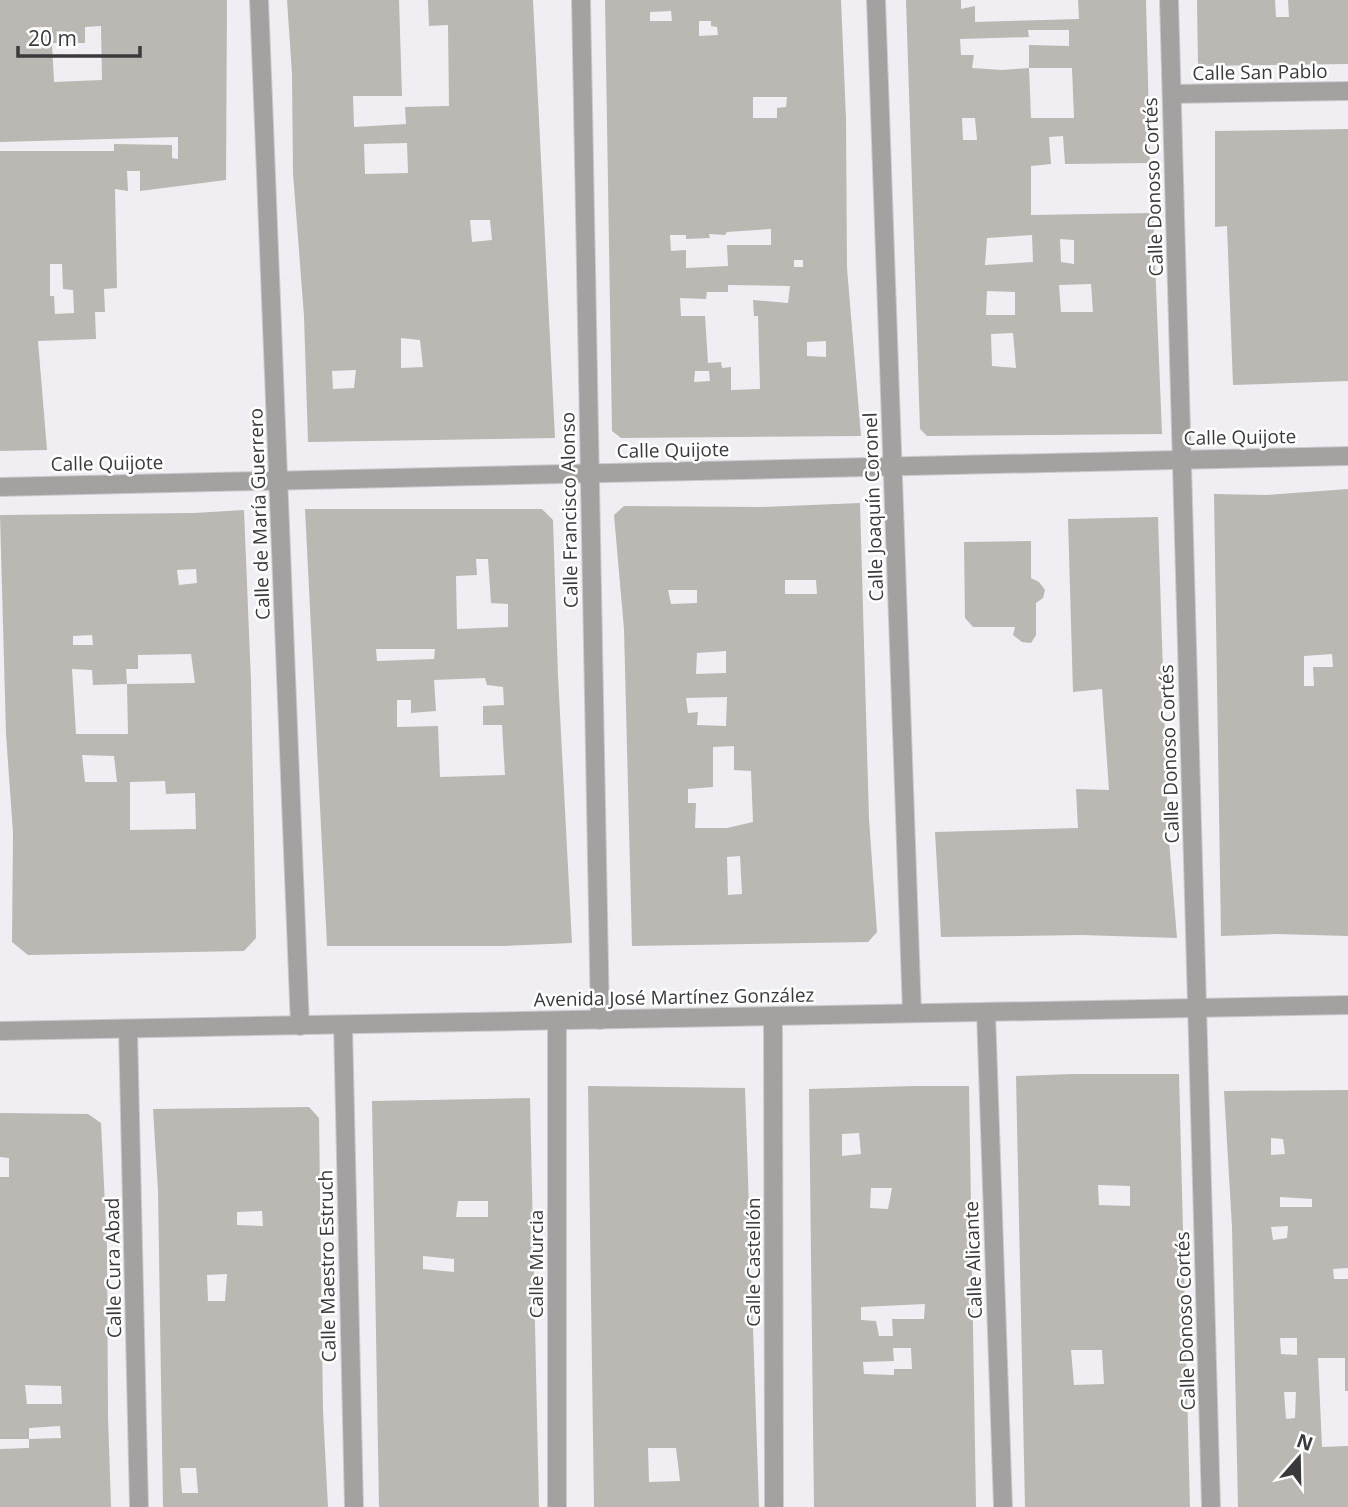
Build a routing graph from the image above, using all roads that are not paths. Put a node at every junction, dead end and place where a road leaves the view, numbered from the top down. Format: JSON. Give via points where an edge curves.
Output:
{"nodes":[{"id":1,"x":259,"y":0,"type":"edge"},
{"id":2,"x":581,"y":0,"type":"edge"},
{"id":3,"x":876,"y":0,"type":"edge"},
{"id":4,"x":1169,"y":0,"type":"edge"},
{"id":5,"x":1348,"y":91,"type":"edge"},
{"id":6,"x":1172,"y":94,"type":"junction"},
{"id":7,"x":1348,"y":456,"type":"edge"},
{"id":8,"x":1182,"y":459,"type":"junction"},
{"id":9,"x":892,"y":466,"type":"junction"},
{"id":10,"x":589,"y":473,"type":"junction"},
{"id":11,"x":279,"y":480,"type":"junction"},
{"id":12,"x":0,"y":487,"type":"edge"},
{"id":13,"x":1348,"y":1005,"type":"edge"},
{"id":14,"x":1197,"y":1008,"type":"junction"},
{"id":15,"x":986,"y":1012,"type":"junction"},
{"id":16,"x":912,"y":1013,"type":"junction"},
{"id":17,"x":773,"y":1016,"type":"junction"},
{"id":18,"x":600,"y":1020,"type":"junction"},
{"id":19,"x":557,"y":1021,"type":"junction"},
{"id":20,"x":343,"y":1025,"type":"junction"},
{"id":21,"x":300,"y":1026,"type":"junction"},
{"id":22,"x":128,"y":1029,"type":"junction"},
{"id":23,"x":0,"y":1031,"type":"edge"},
{"id":24,"x":139,"y":1507,"type":"edge"},
{"id":25,"x":354,"y":1507,"type":"edge"},
{"id":26,"x":557,"y":1507,"type":"edge"},
{"id":27,"x":775,"y":1507,"type":"edge"},
{"id":28,"x":1003,"y":1507,"type":"edge"},
{"id":29,"x":1211,"y":1507,"type":"edge"}],
"edges":[{"from":1,"to":11,"type":"street","name":"Calle de María Guerrero"},
{"from":2,"to":10,"type":"street","name":"Calle Francisco Alonso"},
{"from":3,"to":9,"type":"street","name":"Calle Joaquín Coronel"},
{"from":4,"to":6,"type":"street","name":"Calle Donoso Cortés"},
{"from":5,"to":6,"type":"street","name":"Calle San Pablo"},
{"from":6,"to":8,"type":"street","name":"Calle Donoso Cortés"},
{"from":7,"to":8,"type":"street","name":"Calle Quijote"},
{"from":8,"to":9,"type":"street","name":"Calle Quijote"},
{"from":8,"to":14,"type":"street","name":"Calle Donoso Cortés"},
{"from":9,"to":10,"type":"street","name":"Calle Quijote"},
{"from":9,"to":16,"type":"street","name":"Calle Joaquín Coronel"},
{"from":10,"to":11,"type":"street","name":"Calle Quijote"},
{"from":10,"to":18,"type":"street","name":"Calle Francisco Alonso"},
{"from":11,"to":12,"type":"street","name":"Calle Quijote"},
{"from":11,"to":21,"type":"street","name":"Calle de María Guerrero"},
{"from":13,"to":14,"type":"street","name":"Avenida José Martínez González"},
{"from":14,"to":15,"type":"street","name":"Avenida José Martínez González"},
{"from":14,"to":29,"type":"street","name":"Calle Donoso Cortés"},
{"from":15,"to":16,"type":"street","name":"Avenida José Martínez González"},
{"from":15,"to":28,"type":"street","name":"Calle Alicante"},
{"from":16,"to":17,"type":"street","name":"Avenida José Martínez González"},
{"from":17,"to":18,"type":"street","name":"Avenida José Martínez González"},
{"from":17,"to":27,"type":"street","name":"Calle Castellón"},
{"from":18,"to":19,"type":"street","name":"Avenida José Martínez González"},
{"from":19,"to":20,"type":"street","name":"Avenida José Martínez González"},
{"from":19,"to":26,"type":"street","name":"Calle Murcia"},
{"from":20,"to":21,"type":"street","name":"Avenida José Martínez González"},
{"from":20,"to":25,"type":"street","name":"Calle Maestro Estruch"},
{"from":21,"to":22,"type":"street","name":"Avenida José Martínez González"},
{"from":22,"to":23,"type":"street","name":"Avenida José Martínez González"},
{"from":22,"to":24,"type":"street","name":"Calle Cura Abad"}]}
